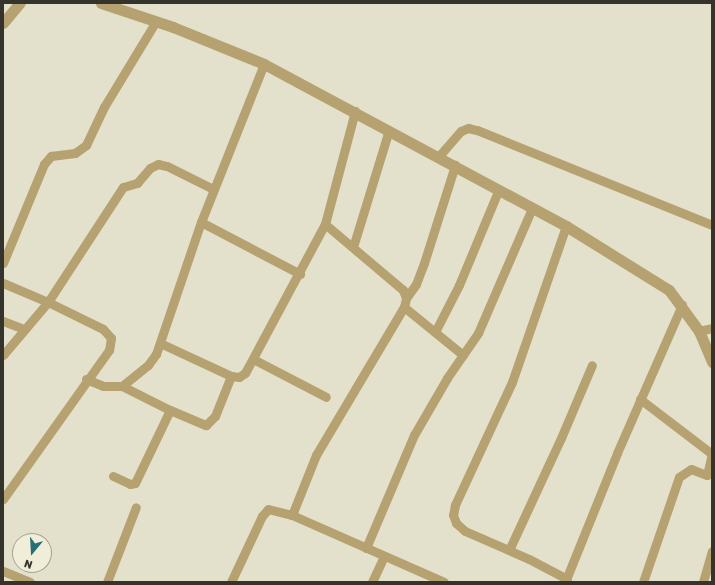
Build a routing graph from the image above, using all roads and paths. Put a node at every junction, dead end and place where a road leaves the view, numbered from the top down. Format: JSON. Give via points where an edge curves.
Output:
{"nodes":[{"id":1,"x":20,"y":3,"type":"edge"},
{"id":2,"x":101,"y":3,"type":"edge"},
{"id":3,"x":156,"y":21,"type":"junction"},
{"id":4,"x":3,"y":23,"type":"edge"},
{"id":5,"x":264,"y":64,"type":"junction"},
{"id":6,"x":355,"y":111,"type":"junction"},
{"id":7,"x":389,"y":130,"type":"junction"},
{"id":8,"x":439,"y":156,"type":"junction"},
{"id":9,"x":455,"y":166,"type":"junction"},
{"id":10,"x":213,"y":188,"type":"junction"},
{"id":11,"x":499,"y":190,"type":"junction"},
{"id":12,"x":532,"y":208,"type":"junction"},
{"id":13,"x":201,"y":222,"type":"junction"},
{"id":14,"x":325,"y":224,"type":"junction"},
{"id":15,"x":712,"y":225,"type":"edge"},
{"id":16,"x":566,"y":226,"type":"junction"},
{"id":17,"x":353,"y":247,"type":"junction"},
{"id":18,"x":3,"y":262,"type":"edge"},
{"id":19,"x":300,"y":274,"type":"junction"},
{"id":20,"x":3,"y":283,"type":"edge"},
{"id":21,"x":48,"y":302,"type":"junction"},
{"id":22,"x":405,"y":302,"type":"junction"},
{"id":23,"x":682,"y":305,"type":"junction"},
{"id":24,"x":3,"y":321,"type":"edge"},
{"id":25,"x":24,"y":328,"type":"junction"},
{"id":26,"x":712,"y":328,"type":"edge"},
{"id":27,"x":699,"y":331,"type":"junction"},
{"id":28,"x":436,"y":332,"type":"junction"},
{"id":29,"x":160,"y":342,"type":"junction"},
{"id":30,"x":3,"y":355,"type":"edge"},
{"id":31,"x":463,"y":355,"type":"junction"},
{"id":32,"x":253,"y":359,"type":"junction"},
{"id":33,"x":712,"y":362,"type":"edge"},
{"id":34,"x":592,"y":365,"type":"dead end"},
{"id":35,"x":231,"y":376,"type":"junction"},
{"id":36,"x":86,"y":379,"type":"junction"},
{"id":37,"x":122,"y":386,"type":"junction"},
{"id":38,"x":326,"y":397,"type":"dead end"},
{"id":39,"x":640,"y":399,"type":"junction"},
{"id":40,"x":170,"y":410,"type":"junction"},
{"id":41,"x":712,"y":454,"type":"edge"},
{"id":42,"x":113,"y":476,"type":"dead end"},
{"id":43,"x":709,"y":476,"type":"edge"},
{"id":44,"x":3,"y":499,"type":"edge"},
{"id":45,"x":136,"y":507,"type":"dead end"},
{"id":46,"x":292,"y":515,"type":"junction"},
{"id":47,"x":366,"y":548,"type":"junction"},
{"id":48,"x":509,"y":550,"type":"junction"},
{"id":49,"x":712,"y":551,"type":"edge"},
{"id":50,"x":384,"y":556,"type":"junction"},
{"id":51,"x":3,"y":571,"type":"edge"},
{"id":52,"x":566,"y":580,"type":"edge"},
{"id":53,"x":30,"y":582,"type":"edge"},
{"id":54,"x":107,"y":582,"type":"edge"},
{"id":55,"x":231,"y":582,"type":"edge"},
{"id":56,"x":372,"y":582,"type":"edge"},
{"id":57,"x":444,"y":582,"type":"edge"},
{"id":58,"x":643,"y":582,"type":"edge"},
{"id":59,"x":703,"y":582,"type":"edge"}],
"edges":[{"from":1,"to":4,"type":"street"},
{"from":2,"to":3,"type":"street"},
{"from":3,"to":5,"type":"street"},
{"from":3,"to":18,"type":"street","via":[[104,107],[86,145],[74,153],[51,156],[44,164]]},
{"from":5,"to":6,"type":"street"},
{"from":5,"to":10,"type":"street"},
{"from":6,"to":7,"type":"street"},
{"from":6,"to":14,"type":"street"},
{"from":7,"to":8,"type":"street"},
{"from":7,"to":17,"type":"street"},
{"from":8,"to":9,"type":"street"},
{"from":8,"to":15,"type":"street","via":[[461,131],[468,128],[477,130]]},
{"from":9,"to":11,"type":"street"},
{"from":9,"to":22,"type":"street","via":[[424,263],[416,284]]},
{"from":10,"to":13,"type":"street"},
{"from":10,"to":21,"type":"street","via":[[167,166],[158,164],[150,168],[137,184],[123,187],[116,194]]},
{"from":11,"to":12,"type":"street"},
{"from":11,"to":28,"type":"street"},
{"from":12,"to":16,"type":"street"},
{"from":12,"to":31,"type":"street","via":[[485,319]]},
{"from":13,"to":19,"type":"street"},
{"from":13,"to":29,"type":"street"},
{"from":14,"to":17,"type":"street"},
{"from":14,"to":19,"type":"street"},
{"from":16,"to":23,"type":"street","via":[[652,277],[669,290]]},
{"from":16,"to":48,"type":"street","via":[[512,382],[455,505],[453,515],[456,523],[465,531]]},
{"from":17,"to":22,"type":"street","via":[[403,290]]},
{"from":19,"to":32,"type":"street"},
{"from":20,"to":21,"type":"street"},
{"from":21,"to":25,"type":"street"},
{"from":21,"to":36,"type":"street","via":[[103,329],[111,338],[109,350]]},
{"from":22,"to":28,"type":"street"},
{"from":22,"to":46,"type":"street","via":[[316,455]]},
{"from":23,"to":27,"type":"street"},
{"from":23,"to":39,"type":"street"},
{"from":24,"to":25,"type":"street"},
{"from":25,"to":30,"type":"street"},
{"from":26,"to":27,"type":"street"},
{"from":27,"to":33,"type":"street"},
{"from":28,"to":31,"type":"street"},
{"from":29,"to":35,"type":"street"},
{"from":29,"to":37,"type":"street","via":[[148,365]]},
{"from":31,"to":47,"type":"street","via":[[414,435]]},
{"from":32,"to":35,"type":"street","via":[[245,373],[239,377]]},
{"from":32,"to":38,"type":"street"},
{"from":34,"to":48,"type":"street"},
{"from":35,"to":40,"type":"street","via":[[211,422],[206,425]]},
{"from":36,"to":37,"type":"street","via":[[103,386]]},
{"from":36,"to":44,"type":"street"},
{"from":37,"to":40,"type":"street"},
{"from":39,"to":41,"type":"street"},
{"from":39,"to":52,"type":"street"},
{"from":40,"to":42,"type":"street","via":[[135,483],[130,484]]},
{"from":41,"to":43,"type":"street"},
{"from":43,"to":58,"type":"street","via":[[691,469],[679,477]]},
{"from":45,"to":54,"type":"street"},
{"from":46,"to":47,"type":"street"},
{"from":46,"to":55,"type":"street","via":[[268,509],[262,516]]},
{"from":47,"to":50,"type":"street"},
{"from":48,"to":52,"type":"street"},
{"from":49,"to":59,"type":"street"},
{"from":50,"to":56,"type":"street"},
{"from":50,"to":57,"type":"street"},
{"from":51,"to":53,"type":"street"}]}
